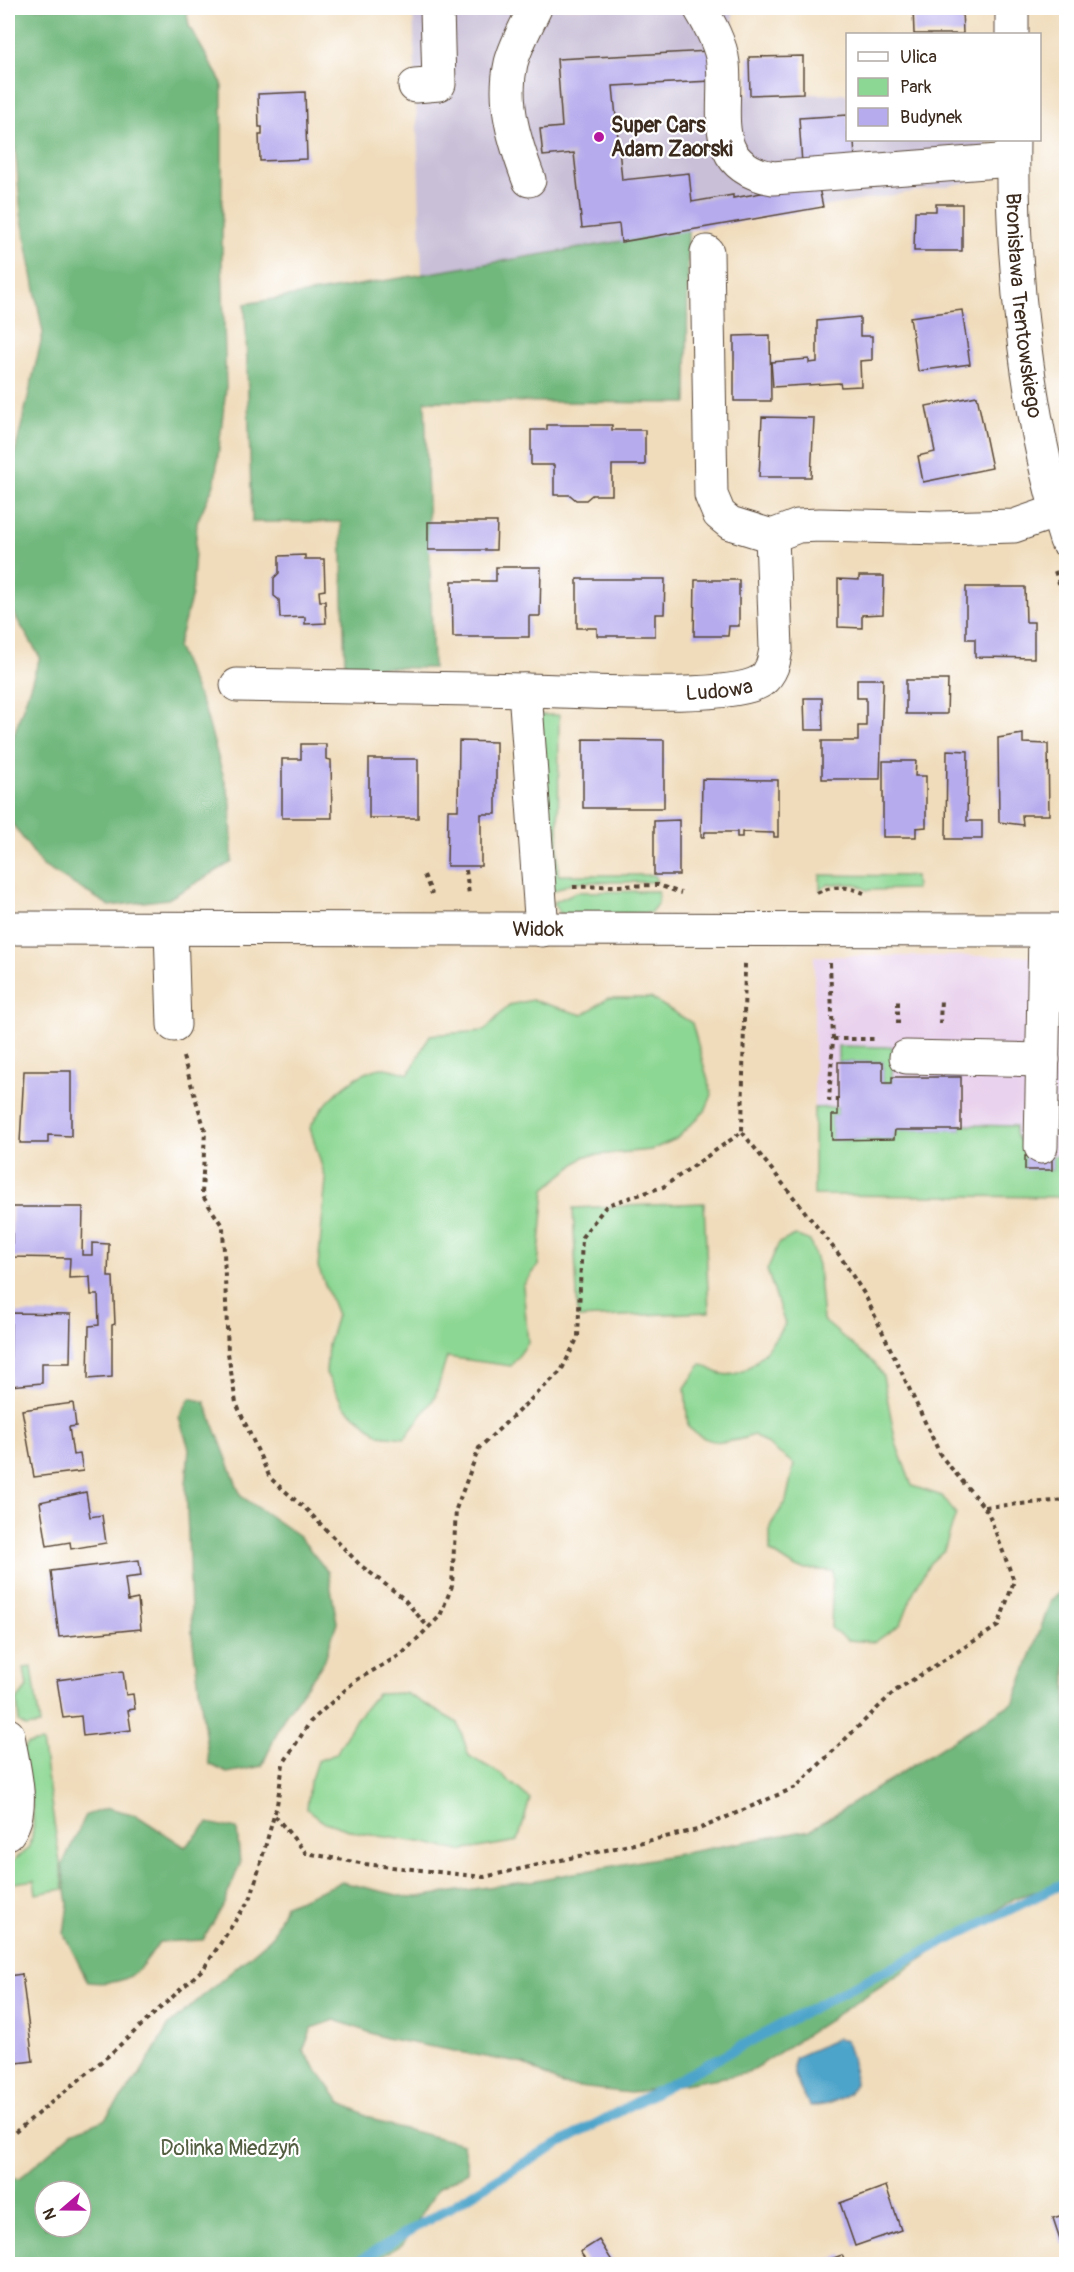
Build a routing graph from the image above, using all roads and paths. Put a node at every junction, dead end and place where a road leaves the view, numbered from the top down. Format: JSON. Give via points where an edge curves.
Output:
{"nodes":[{"id":1,"x":437,"y":8,"type":"edge"},
{"id":2,"x":535,"y":8,"type":"edge"},
{"id":3,"x":700,"y":8,"type":"edge"},
{"id":4,"x":1012,"y":8,"type":"edge"},
{"id":5,"x":1012,"y":33,"type":"edge"},
{"id":6,"x":415,"y":86,"type":"dead end"},
{"id":7,"x":1012,"y":149,"type":"edge"},
{"id":8,"x":529,"y":180,"type":"dead end"},
{"id":9,"x":707,"y":252,"type":"dead end"},
{"id":10,"x":1063,"y":519,"type":"edge"},
{"id":11,"x":772,"y":536,"type":"junction"},
{"id":12,"x":237,"y":685,"type":"dead end"},
{"id":13,"x":525,"y":690,"type":"junction"},
{"id":14,"x":466,"y":870,"type":"dead end"},
{"id":15,"x":424,"y":875,"type":"dead end"},
{"id":16,"x":469,"y":895,"type":"dead end"},
{"id":17,"x":433,"y":896,"type":"dead end"},
{"id":18,"x":8,"y":928,"type":"edge"},
{"id":19,"x":171,"y":929,"type":"junction"},
{"id":20,"x":746,"y":929,"type":"junction"},
{"id":21,"x":543,"y":930,"type":"junction"},
{"id":22,"x":1056,"y":930,"type":"edge"},
{"id":23,"x":828,"y":956,"type":"dead end"},
{"id":24,"x":898,"y":999,"type":"dead end"},
{"id":25,"x":174,"y":1025,"type":"joint"},
{"id":26,"x":902,"y":1043,"type":"joint"},
{"id":27,"x":1043,"y":1060,"type":"junction"},
{"id":28,"x":838,"y":1100,"type":"dead end"},
{"id":29,"x":742,"y":1132,"type":"junction"},
{"id":30,"x":1041,"y":1147,"type":"dead end"},
{"id":31,"x":1066,"y":1500,"type":"edge"},
{"id":32,"x":985,"y":1507,"type":"junction"},
{"id":33,"x":428,"y":1627,"type":"junction"},
{"id":34,"x":8,"y":1734,"type":"edge"},
{"id":35,"x":274,"y":1815,"type":"junction"},
{"id":36,"x":8,"y":1833,"type":"edge"},
{"id":37,"x":8,"y":2138,"type":"edge"}],
"edges":[{"from":1,"to":6,"type":"street","via":[[439,84]]},
{"from":2,"to":8,"type":"street","via":[[512,61],[507,90],[519,153]]},
{"from":3,"to":7,"type":"street","via":[[723,61],[722,117],[726,138],[733,159],[745,170],[773,178]]},
{"from":4,"to":5,"type":"street"},
{"from":7,"to":10,"type":"street","name":"Bronisława Trentowskiego","via":[[1012,205],[1024,330],[1039,430]]},
{"from":9,"to":11,"type":"street","via":[[711,495],[719,514],[730,523]]},
{"from":10,"to":11,"type":"street","via":[[1039,519],[1014,526],[941,528],[798,526]]},
{"from":11,"to":13,"type":"street","name":"Ludowa","via":[[776,649],[773,664],[760,681],[728,691],[693,693]]},
{"from":12,"to":13,"type":"street","name":"Ludowa"},
{"from":13,"to":21,"type":"street"},
{"from":14,"to":16,"type":"path"},
{"from":15,"to":17,"type":"path"},
{"from":18,"to":19,"type":"street","name":"Widok"},
{"from":19,"to":21,"type":"street","name":"Widok"},
{"from":19,"to":25,"type":"street"},
{"from":20,"to":21,"type":"street","name":"Widok"},
{"from":20,"to":22,"type":"street","name":"Widok"},
{"from":20,"to":29,"type":"path"},
{"from":22,"to":27,"type":"street"},
{"from":23,"to":28,"type":"path","via":[[832,972],[833,1039],[829,1100]]},
{"from":24,"to":26,"type":"path"},
{"from":25,"to":33,"type":"path","via":[[205,1130],[202,1195],[223,1227],[228,1353],[236,1403],[270,1478],[359,1564],[403,1598]]},
{"from":26,"to":27,"type":"street"},
{"from":27,"to":30,"type":"street"},
{"from":29,"to":32,"type":"path","via":[[852,1276],[870,1305],[941,1456]]},
{"from":29,"to":33,"type":"path","via":[[663,1187],[607,1205],[582,1237],[578,1337],[561,1371],[479,1448],[456,1509],[452,1586],[440,1616]]},
{"from":31,"to":32,"type":"path"},
{"from":32,"to":35,"type":"path","via":[[1014,1581],[998,1626],[895,1691],[796,1786],[697,1830],[484,1877],[365,1864],[306,1853]]},
{"from":33,"to":35,"type":"path","via":[[402,1654],[355,1681],[310,1722],[283,1764]]},
{"from":34,"to":36,"type":"street","via":[[17,1803],[13,1827]]},
{"from":35,"to":37,"type":"path","via":[[251,1897],[204,1968],[108,2056]]}]}
